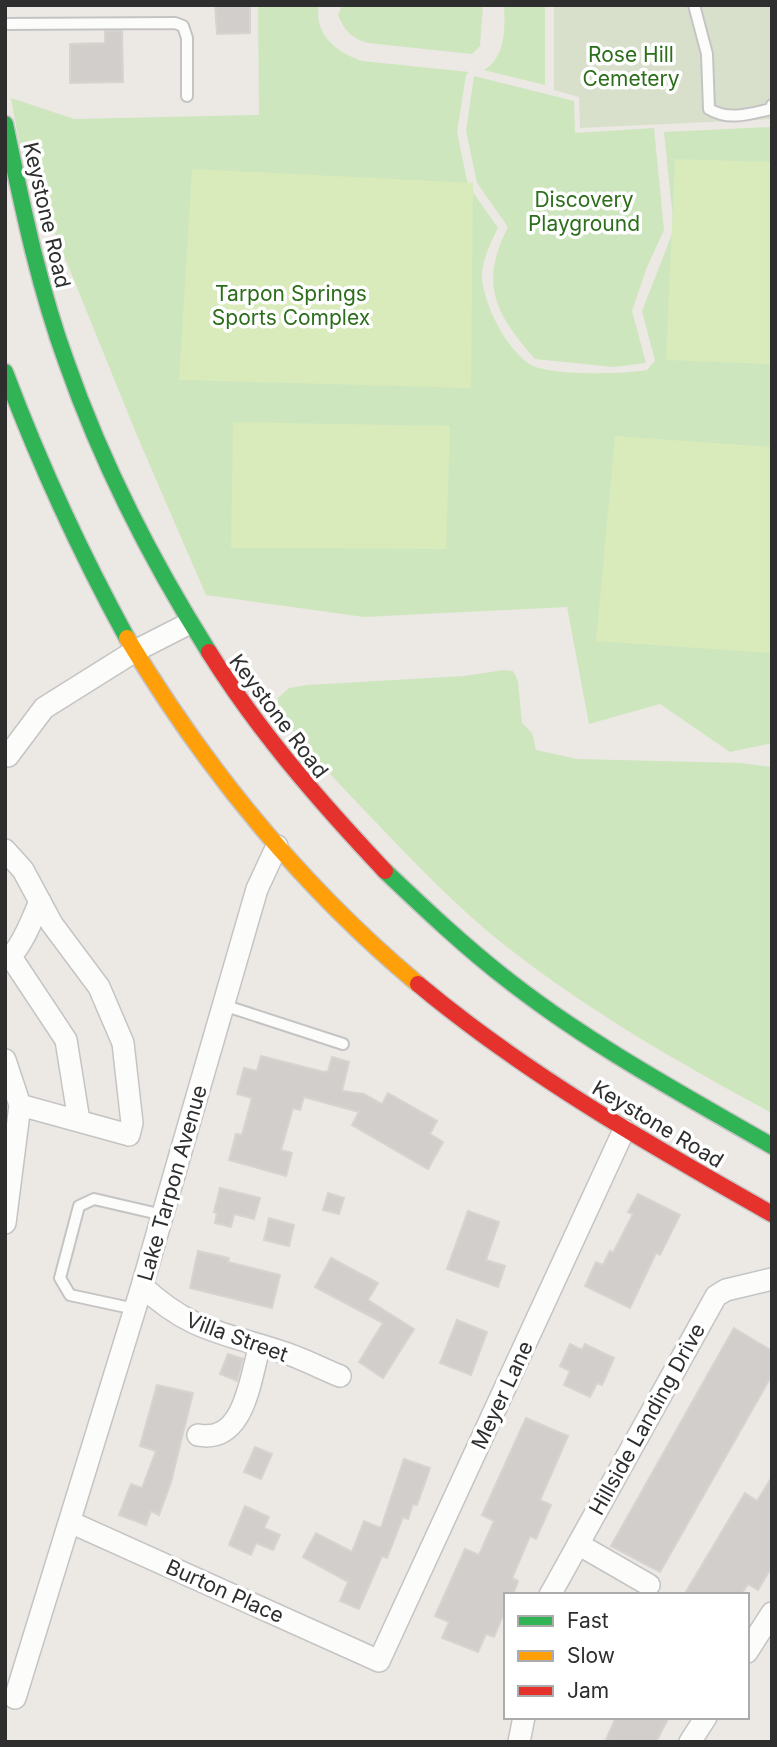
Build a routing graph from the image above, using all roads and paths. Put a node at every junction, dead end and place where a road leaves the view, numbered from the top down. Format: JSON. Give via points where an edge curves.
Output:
{"nodes":[{"id":1,"x":694,"y":5,"type":"edge"},
{"id":2,"x":5,"y":24,"type":"edge"},
{"id":3,"x":187,"y":96,"type":"dead end"},
{"id":4,"x":772,"y":105,"type":"edge"},
{"id":5,"x":5,"y":124,"type":"edge"},
{"id":6,"x":5,"y":372,"type":"edge"},
{"id":7,"x":188,"y":624,"type":"junction"},
{"id":8,"x":135,"y":651,"type":"junction"},
{"id":9,"x":6,"y":760,"type":"edge"},
{"id":10,"x":276,"y":846,"type":"junction"},
{"id":11,"x":5,"y":850,"type":"edge"},
{"id":12,"x":40,"y":901,"type":"junction"},
{"id":13,"x":8,"y":959,"type":"edge"},
{"id":14,"x":223,"y":1005,"type":"junction"},
{"id":15,"x":343,"y":1044,"type":"dead end"},
{"id":16,"x":5,"y":1060,"type":"edge"},
{"id":17,"x":20,"y":1105,"type":"junction"},
{"id":18,"x":79,"y":1122,"type":"junction"},
{"id":19,"x":624,"y":1130,"type":"junction"},
{"id":20,"x":772,"y":1146,"type":"edge"},
{"id":21,"x":772,"y":1214,"type":"edge"},
{"id":22,"x":163,"y":1215,"type":"junction"},
{"id":23,"x":5,"y":1223,"type":"edge"},
{"id":24,"x":772,"y":1279,"type":"edge"},
{"id":25,"x":142,"y":1286,"type":"junction"},
{"id":26,"x":135,"y":1309,"type":"junction"},
{"id":27,"x":260,"y":1345,"type":"junction"},
{"id":28,"x":340,"y":1376,"type":"dead end"},
{"id":29,"x":198,"y":1435,"type":"dead end"},
{"id":30,"x":70,"y":1522,"type":"junction"},
{"id":31,"x":578,"y":1544,"type":"junction"},
{"id":32,"x":649,"y":1585,"type":"dead end"},
{"id":33,"x":551,"y":1593,"type":"edge"},
{"id":34,"x":772,"y":1613,"type":"edge"},
{"id":35,"x":749,"y":1649,"type":"edge"},
{"id":36,"x":379,"y":1661,"type":"joint"},
{"id":37,"x":15,"y":1698,"type":"dead end"},
{"id":38,"x":524,"y":1719,"type":"edge"},
{"id":39,"x":705,"y":1719,"type":"edge"},
{"id":40,"x":519,"y":1742,"type":"edge"},
{"id":41,"x":690,"y":1742,"type":"edge"}],
"edges":[{"from":1,"to":4,"type":"lane","via":[[707,54],[709,109],[719,116],[740,116]]},
{"from":2,"to":3,"type":"lane","via":[[183,26]]},
{"from":5,"to":7,"type":"main road","name":"Keystone Road","via":[[32,255],[81,408],[111,481]]},
{"from":6,"to":8,"type":"main road","name":"Keystone Road","via":[[67,526]]},
{"from":7,"to":8,"type":"street"},
{"from":7,"to":20,"type":"main road","name":"Keystone Road","via":[[231,692],[287,765],[413,900],[550,1012]]},
{"from":8,"to":9,"type":"street","via":[[44,708]]},
{"from":8,"to":10,"type":"main road","name":"Keystone Road","via":[[177,717]]},
{"from":10,"to":14,"type":"street","name":"Lake Tarpon Avenue","via":[[257,889]]},
{"from":10,"to":19,"type":"main road","name":"Keystone Road","via":[[369,941],[452,1012],[552,1085]]},
{"from":11,"to":12,"type":"street","via":[[23,870]]},
{"from":12,"to":13,"type":"street"},
{"from":12,"to":18,"type":"street","via":[[99,987],[123,1043],[132,1123],[129,1135]]},
{"from":13,"to":18,"type":"street","via":[[66,1040]]},
{"from":14,"to":15,"type":"lane"},
{"from":14,"to":22,"type":"street","name":"Lake Tarpon Avenue"},
{"from":16,"to":17,"type":"street"},
{"from":17,"to":18,"type":"street"},
{"from":17,"to":23,"type":"street"},
{"from":19,"to":21,"type":"main road","name":"Keystone Road"},
{"from":19,"to":36,"type":"street","name":"Meyer Lane"},
{"from":22,"to":25,"type":"street","name":"Lake Tarpon Avenue"},
{"from":22,"to":26,"type":"lane","via":[[94,1199],[79,1206],[60,1278],[70,1295]]},
{"from":24,"to":31,"type":"street","name":"Hillside Landing Drive","via":[[716,1296]]},
{"from":25,"to":26,"type":"street","name":"Lake Tarpon Avenue"},
{"from":25,"to":27,"type":"street","name":"Villa Street","via":[[189,1322]]},
{"from":26,"to":30,"type":"street","name":"Lake Tarpon Avenue"},
{"from":27,"to":28,"type":"street","name":"Villa Street"},
{"from":27,"to":29,"type":"street","via":[[234,1423],[221,1434]]},
{"from":30,"to":36,"type":"street","name":"Burton Place"},
{"from":30,"to":37,"type":"street","name":"Lake Tarpon Avenue"},
{"from":31,"to":32,"type":"street"},
{"from":31,"to":33,"type":"street","name":"Hillside Landing Drive"},
{"from":34,"to":35,"type":"street"},
{"from":38,"to":40,"type":"street"},
{"from":39,"to":41,"type":"street"}]}
